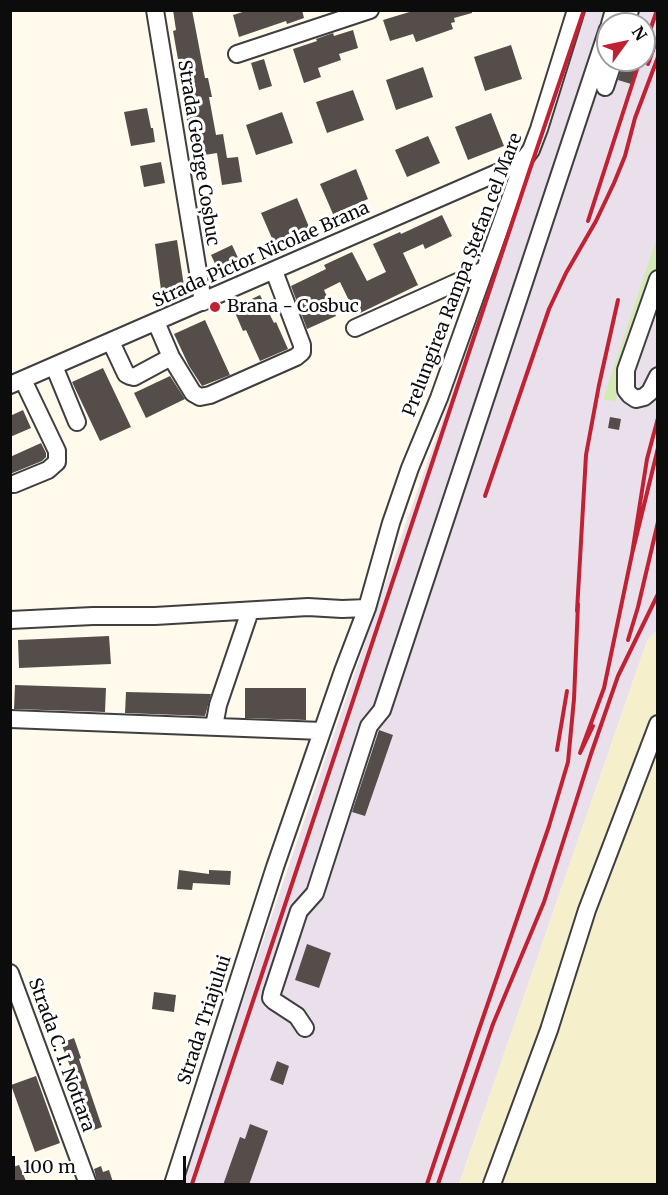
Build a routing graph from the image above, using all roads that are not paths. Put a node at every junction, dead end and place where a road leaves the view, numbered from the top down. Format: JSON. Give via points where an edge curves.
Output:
{"nodes":[{"id":1,"x":155,"y":10,"type":"edge"},
{"id":2,"x":370,"y":10,"type":"edge"},
{"id":3,"x":576,"y":10,"type":"edge"},
{"id":4,"x":237,"y":54,"type":"dead end"},
{"id":5,"x":596,"y":65,"type":"edge"},
{"id":6,"x":610,"y":72,"type":"edge"},
{"id":7,"x":605,"y":87,"type":"dead end"},
{"id":8,"x":525,"y":158,"type":"junction"},
{"id":9,"x":484,"y":270,"type":"junction"},
{"id":10,"x":274,"y":271,"type":"junction"},
{"id":11,"x":657,"y":279,"type":"edge"},
{"id":12,"x":203,"y":302,"type":"junction"},
{"id":13,"x":156,"y":322,"type":"junction"},
{"id":14,"x":355,"y":328,"type":"dead end"},
{"id":15,"x":111,"y":342,"type":"junction"},
{"id":16,"x":171,"y":357,"type":"junction"},
{"id":17,"x":54,"y":366,"type":"junction"},
{"id":18,"x":657,"y":376,"type":"edge"},
{"id":19,"x":17,"y":383,"type":"edge"},
{"id":20,"x":77,"y":422,"type":"dead end"},
{"id":21,"x":10,"y":484,"type":"edge"},
{"id":22,"x":367,"y":608,"type":"junction"},
{"id":23,"x":250,"y":611,"type":"junction"},
{"id":24,"x":10,"y":620,"type":"edge"},
{"id":25,"x":10,"y":719,"type":"edge"},
{"id":26,"x":657,"y":724,"type":"edge"},
{"id":27,"x":214,"y":727,"type":"junction"},
{"id":28,"x":322,"y":731,"type":"junction"},
{"id":29,"x":10,"y":973,"type":"edge"},
{"id":30,"x":305,"y":1028,"type":"dead end"},
{"id":31,"x":88,"y":1185,"type":"edge"},
{"id":32,"x":173,"y":1185,"type":"edge"},
{"id":33,"x":492,"y":1185,"type":"edge"}],
"edges":[{"from":1,"to":12,"type":"street","name":"Strada George Coșbuc"},
{"from":2,"to":4,"type":"street"},
{"from":3,"to":8,"type":"street","name":"Prelungirea Rampa Ștefan cel Mare","via":[[539,129]]},
{"from":5,"to":30,"type":"street","via":[[382,710],[369,726],[315,893],[299,911],[272,993],[271,998],[297,1016]]},
{"from":6,"to":7,"type":"street"},
{"from":8,"to":9,"type":"street","name":"Prelungirea Rampa Ștefan cel Mare"},
{"from":8,"to":10,"type":"street","name":"Strada Pictor Nicolae Brana"},
{"from":9,"to":14,"type":"street"},
{"from":9,"to":22,"type":"street","name":"Prelungirea Rampa Ștefan cel Mare","via":[[410,468]]},
{"from":10,"to":12,"type":"street","name":"Strada Pictor Nicolae Brana"},
{"from":10,"to":16,"type":"street","via":[[302,352],[200,397],[193,393]]},
{"from":11,"to":18,"type":"street","via":[[626,370],[626,390],[636,399],[644,397]]},
{"from":12,"to":13,"type":"street","name":"Strada Pictor Nicolae Brana"},
{"from":13,"to":15,"type":"street","name":"Strada Pictor Nicolae Brana"},
{"from":13,"to":16,"type":"street"},
{"from":15,"to":16,"type":"street","via":[[126,374],[134,377]]},
{"from":15,"to":17,"type":"street","name":"Strada Pictor Nicolae Brana"},
{"from":17,"to":19,"type":"street","name":"Strada Pictor Nicolae Brana"},
{"from":17,"to":20,"type":"street"},
{"from":19,"to":21,"type":"street","via":[[57,451],[57,462],[48,470]]},
{"from":22,"to":23,"type":"street"},
{"from":22,"to":28,"type":"street","name":"Prelungirea Rampa Ștefan cel Mare"},
{"from":23,"to":24,"type":"street"},
{"from":23,"to":27,"type":"street"},
{"from":25,"to":27,"type":"street"},
{"from":26,"to":33,"type":"street","via":[[587,910],[549,1030]]},
{"from":27,"to":28,"type":"street"},
{"from":28,"to":32,"type":"street","name":"Strada Triajului"},
{"from":29,"to":31,"type":"street","name":"Strada C. I. Nottara"}]}
